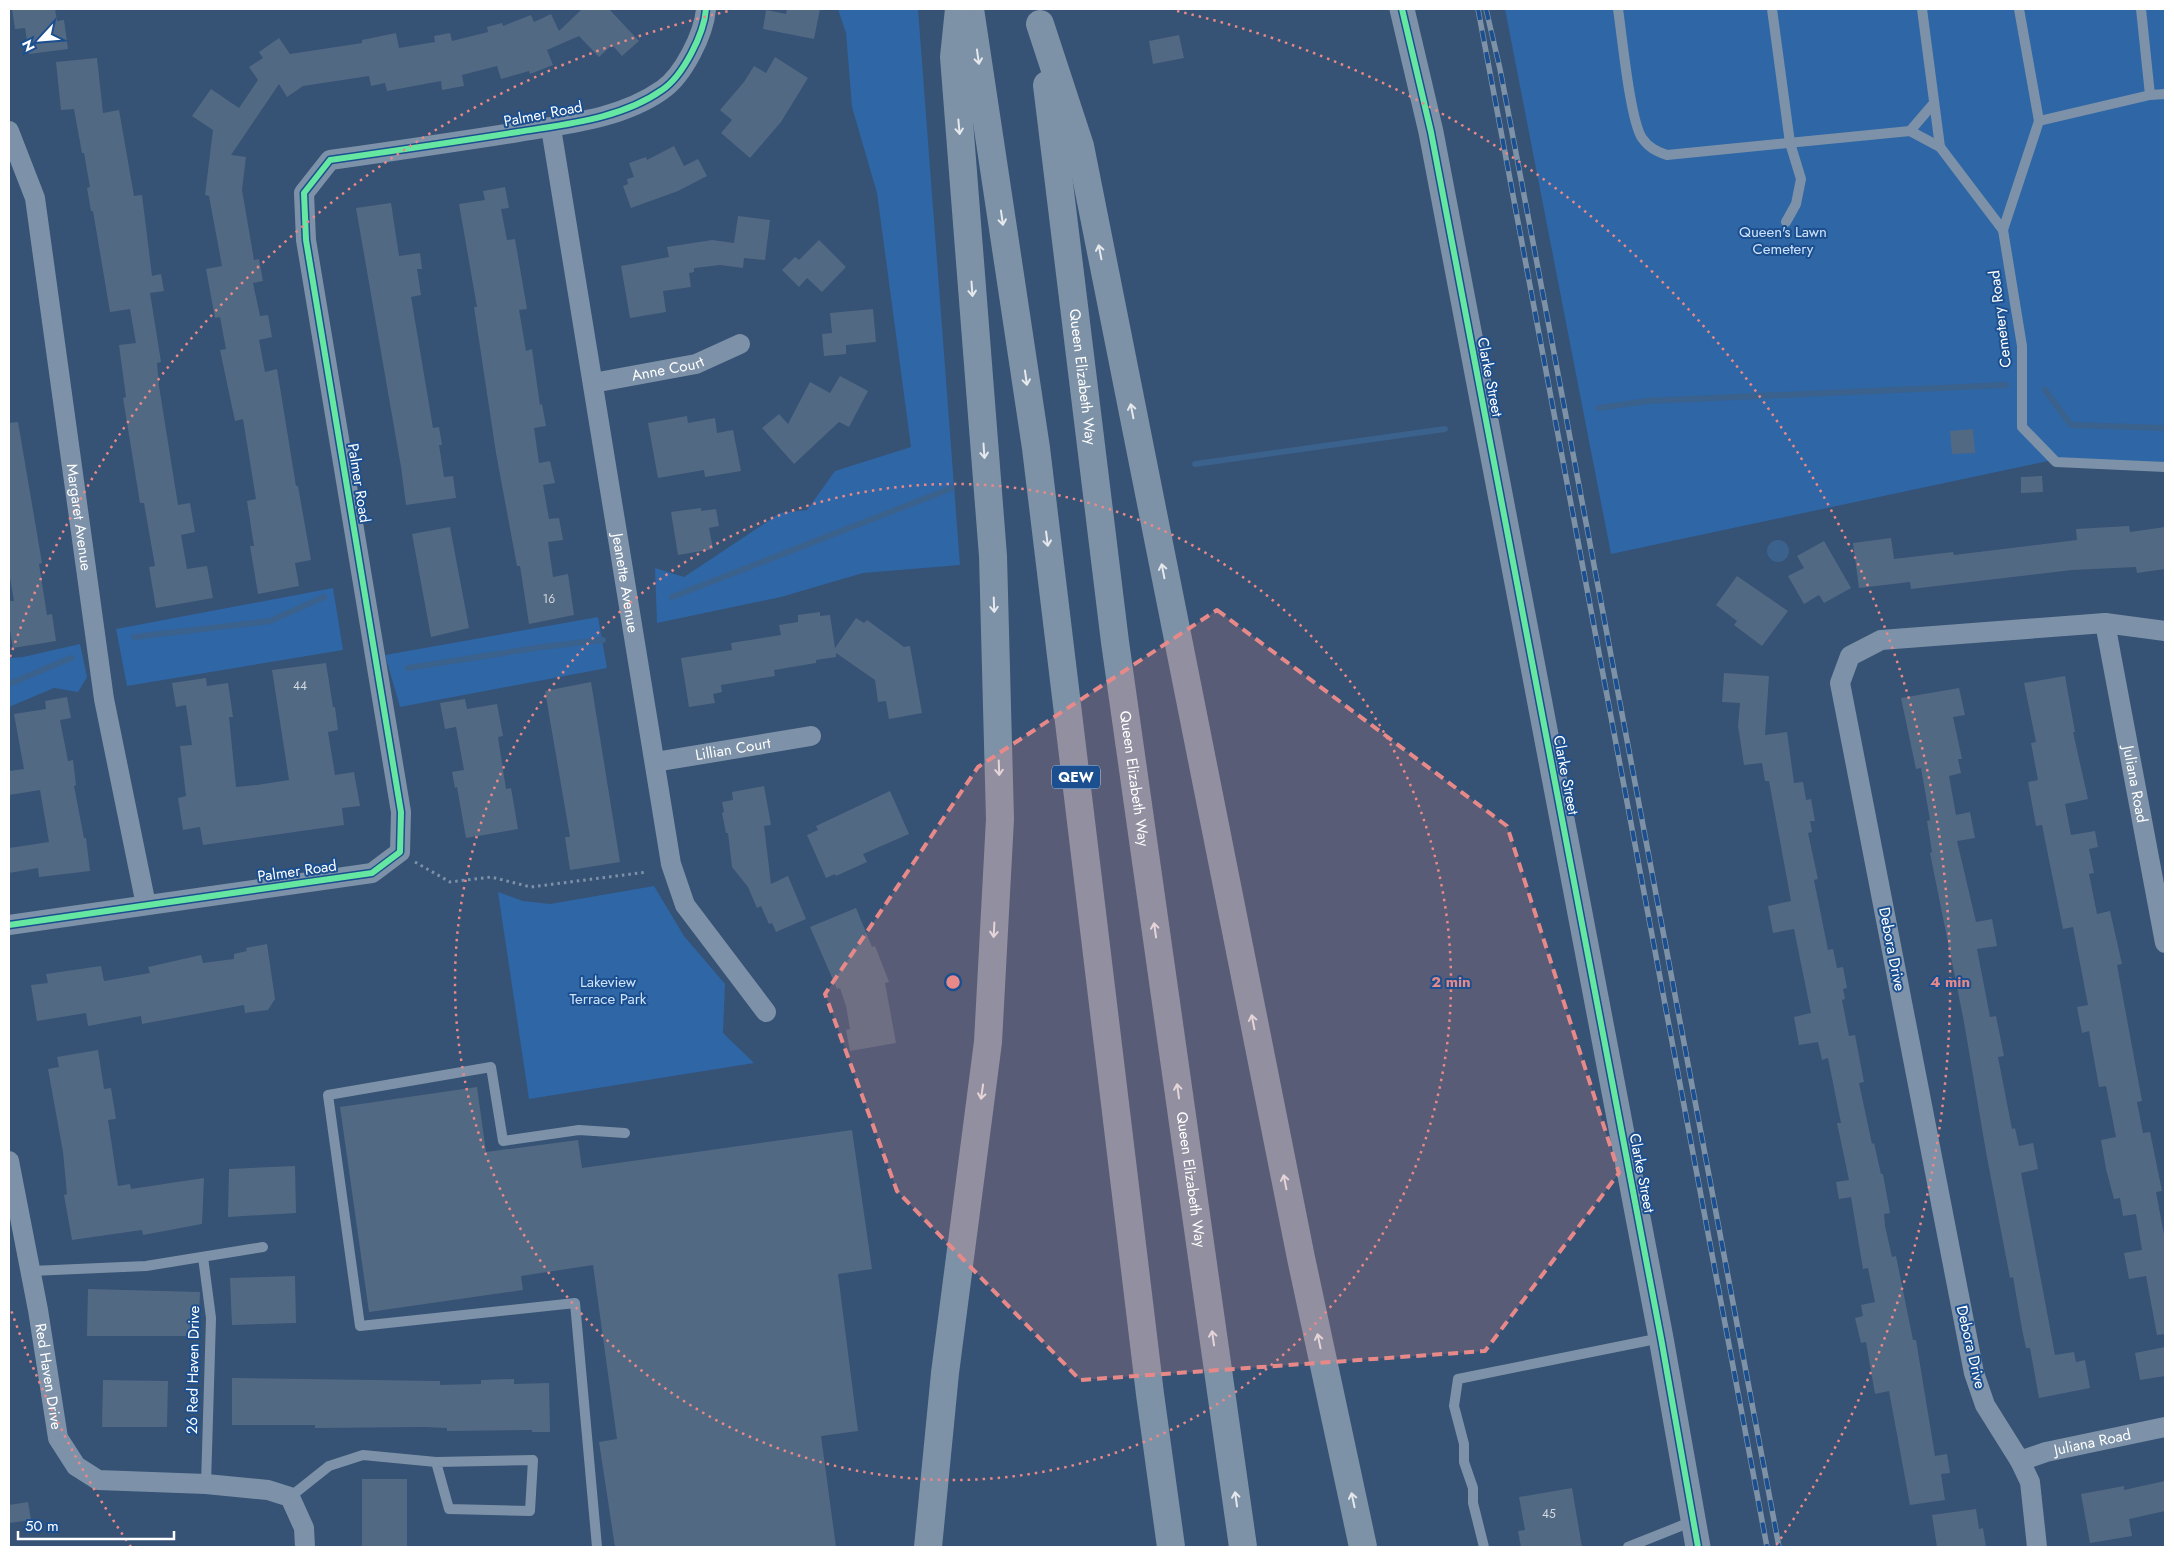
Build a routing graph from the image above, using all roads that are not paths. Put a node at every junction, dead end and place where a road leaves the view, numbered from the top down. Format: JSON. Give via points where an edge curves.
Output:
{"nodes":[{"id":1,"x":706,"y":9,"type":"edge"},
{"id":2,"x":959,"y":9,"type":"edge"},
{"id":3,"x":970,"y":9,"type":"edge"},
{"id":4,"x":1402,"y":9,"type":"edge"},
{"id":5,"x":1618,"y":9,"type":"edge"},
{"id":6,"x":1772,"y":9,"type":"edge"},
{"id":7,"x":1922,"y":9,"type":"edge"},
{"id":8,"x":2019,"y":9,"type":"edge"},
{"id":9,"x":2141,"y":9,"type":"edge"},
{"id":10,"x":1039,"y":16,"type":"edge"},
{"id":11,"x":2165,"y":94,"type":"edge"},
{"id":12,"x":2150,"y":95,"type":"junction"},
{"id":13,"x":1934,"y":103,"type":"junction"},
{"id":14,"x":2039,"y":121,"type":"junction"},
{"id":15,"x":551,"y":128,"type":"junction"},
{"id":16,"x":9,"y":131,"type":"edge"},
{"id":17,"x":1910,"y":131,"type":"junction"},
{"id":18,"x":1790,"y":143,"type":"junction"},
{"id":19,"x":1940,"y":147,"type":"junction"},
{"id":20,"x":1786,"y":222,"type":"dead end"},
{"id":21,"x":2003,"y":230,"type":"junction"},
{"id":22,"x":740,"y":344,"type":"dead end"},
{"id":23,"x":592,"y":383,"type":"junction"},
{"id":24,"x":2165,"y":467,"type":"edge"},
{"id":25,"x":2105,"y":624,"type":"junction"},
{"id":26,"x":2165,"y":631,"type":"edge"},
{"id":27,"x":811,"y":736,"type":"dead end"},
{"id":28,"x":655,"y":762,"type":"junction"},
{"id":29,"x":146,"y":905,"type":"junction"},
{"id":30,"x":9,"y":925,"type":"edge"},
{"id":31,"x":2165,"y":943,"type":"edge"},
{"id":32,"x":766,"y":1012,"type":"dead end"},
{"id":33,"x":625,"y":1133,"type":"dead end"},
{"id":34,"x":9,"y":1161,"type":"edge"},
{"id":35,"x":263,"y":1247,"type":"dead end"},
{"id":36,"x":204,"y":1257,"type":"junction"},
{"id":37,"x":31,"y":1271,"type":"junction"},
{"id":38,"x":1661,"y":1338,"type":"junction"},
{"id":39,"x":2165,"y":1427,"type":"edge"},
{"id":40,"x":2020,"y":1461,"type":"junction"},
{"id":41,"x":436,"y":1462,"type":"junction"},
{"id":42,"x":206,"y":1484,"type":"junction"},
{"id":43,"x":290,"y":1497,"type":"junction"},
{"id":44,"x":1693,"y":1521,"type":"junction"},
{"id":45,"x":304,"y":1547,"type":"edge"},
{"id":46,"x":597,"y":1547,"type":"edge"},
{"id":47,"x":928,"y":1547,"type":"edge"},
{"id":48,"x":1171,"y":1547,"type":"edge"},
{"id":49,"x":1242,"y":1547,"type":"edge"},
{"id":50,"x":1363,"y":1547,"type":"edge"},
{"id":51,"x":1484,"y":1547,"type":"edge"},
{"id":52,"x":1628,"y":1547,"type":"edge"},
{"id":53,"x":1698,"y":1547,"type":"edge"},
{"id":54,"x":2037,"y":1547,"type":"edge"}],
"edges":[{"from":1,"to":15,"type":"street","name":"Palmer Road","via":[[682,71],[663,90],[629,109]]},
{"from":2,"to":47,"type":"highway","one_way":true,"via":[[954,57],[993,556],[1000,819],[988,1042],[945,1373]]},
{"from":3,"to":48,"type":"highway","number":"QEW","one_way":true,"via":[[1036,448]]},
{"from":4,"to":38,"type":"street","name":"Clarke Street","via":[[1431,132]]},
{"from":5,"to":18,"type":"lane","via":[[1634,118],[1641,138],[1653,150],[1667,155]]},
{"from":6,"to":18,"type":"lane"},
{"from":7,"to":13,"type":"lane"},
{"from":8,"to":14,"type":"lane"},
{"from":9,"to":12,"type":"lane"},
{"from":49,"to":10,"type":"highway","name":"Queen Elizabeth Way","one_way":true,"via":[[1115,642]]},
{"from":50,"to":10,"type":"highway","one_way":true,"via":[[1299,1249],[1080,146]]},
{"from":11,"to":12,"type":"lane"},
{"from":12,"to":14,"type":"lane"},
{"from":13,"to":17,"type":"lane"},
{"from":13,"to":19,"type":"lane"},
{"from":14,"to":21,"type":"lane"},
{"from":15,"to":23,"type":"street","name":"Jeanette Avenue"},
{"from":15,"to":29,"type":"street","name":"Palmer Road","via":[[330,160],[304,193],[306,240],[401,812],[400,852],[372,872]]},
{"from":16,"to":29,"type":"street","name":"Margaret Avenue","via":[[35,198],[104,699]]},
{"from":17,"to":18,"type":"lane"},
{"from":17,"to":19,"type":"lane"},
{"from":18,"to":20,"type":"lane","via":[[1801,179],[1796,204]]},
{"from":19,"to":21,"type":"lane"},
{"from":21,"to":24,"type":"lane","name":"Cemetery Road","via":[[2022,346],[2022,426],[2056,462]]},
{"from":22,"to":23,"type":"street","name":"Anne Court","via":[[696,364]]},
{"from":23,"to":28,"type":"street","name":"Jeanette Avenue"},
{"from":25,"to":26,"type":"street","name":"Debora Drive"},
{"from":25,"to":31,"type":"street","name":"Juliana Road"},
{"from":25,"to":40,"type":"street","name":"Debora Drive","via":[[1881,640],[1850,656],[1840,684],[1974,1373],[1985,1406]]},
{"from":27,"to":28,"type":"street","name":"Lillian Court"},
{"from":28,"to":32,"type":"street","name":"Jeanette Avenue","via":[[671,864],[685,905]]},
{"from":29,"to":30,"type":"street","name":"Palmer Road"},
{"from":33,"to":46,"type":"lane","via":[[579,1130],[503,1141],[491,1067],[328,1095],[360,1326],[574,1303]]},
{"from":34,"to":37,"type":"street","name":"Red Haven Drive"},
{"from":35,"to":36,"type":"lane"},
{"from":36,"to":37,"type":"lane","via":[[146,1266]]},
{"from":36,"to":42,"type":"lane","name":"26 Red Haven Drive","via":[[212,1318]]},
{"from":37,"to":42,"type":"street","name":"Red Haven Drive","via":[[58,1438],[76,1466],[98,1480]]},
{"from":38,"to":44,"type":"street","name":"Clarke Street"},
{"from":38,"to":51,"type":"lane","via":[[1458,1379],[1454,1406]]},
{"from":39,"to":40,"type":"street","name":"Juliana Road","via":[[2046,1452]]},
{"from":40,"to":54,"type":"street","name":"Debora Drive","via":[[2030,1482]]},
{"from":41,"to":41,"type":"lane","via":[[449,1509],[530,1511],[533,1460]]},
{"from":41,"to":43,"type":"lane","via":[[364,1455],[329,1466]]},
{"from":42,"to":43,"type":"street","name":"Red Haven Drive","via":[[268,1490]]},
{"from":43,"to":45,"type":"street","via":[[304,1528]]},
{"from":44,"to":52,"type":"lane"},
{"from":44,"to":53,"type":"street","name":"Clarke Street"}]}
